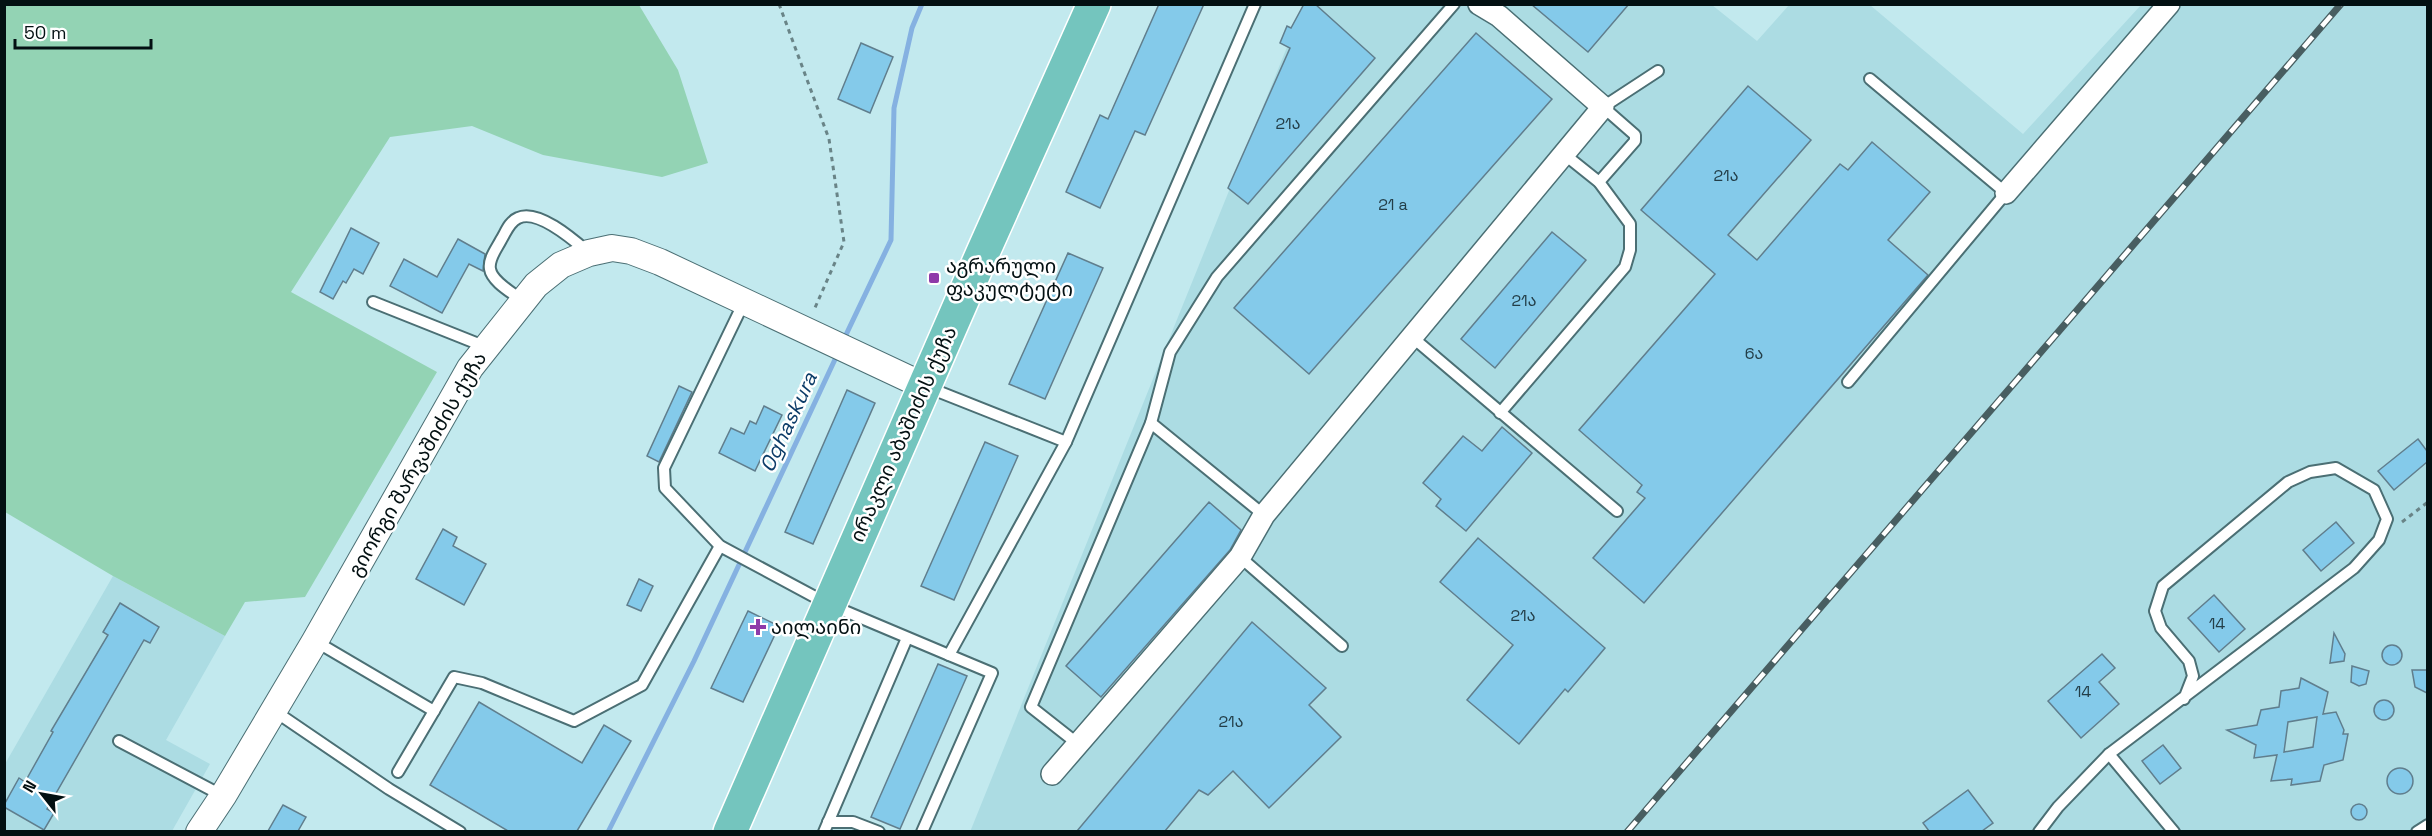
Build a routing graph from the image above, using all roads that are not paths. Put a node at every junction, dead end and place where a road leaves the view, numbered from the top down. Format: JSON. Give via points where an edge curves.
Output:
{"nodes":[{"id":1,"x":1094,"y":4,"type":"edge"},
{"id":2,"x":1256,"y":4,"type":"edge"},
{"id":3,"x":1454,"y":4,"type":"edge"},
{"id":4,"x":1479,"y":4,"type":"edge"},
{"id":5,"x":2169,"y":4,"type":"edge"},
{"id":6,"x":1658,"y":70,"type":"dead end"},
{"id":7,"x":1870,"y":79,"type":"dead end"},
{"id":8,"x":1603,"y":107,"type":"junction"},
{"id":9,"x":1564,"y":154,"type":"junction"},
{"id":10,"x":1599,"y":183,"type":"junction"},
{"id":11,"x":2006,"y":193,"type":"junction"},
{"id":12,"x":589,"y":253,"type":"junction"},
{"id":13,"x":523,"y":301,"type":"junction"},
{"id":14,"x":373,"y":302,"type":"dead end"},
{"id":15,"x":744,"y":302,"type":"junction"},
{"id":16,"x":1412,"y":337,"type":"junction"},
{"id":17,"x":486,"y":347,"type":"junction"},
{"id":18,"x":1848,"y":382,"type":"dead end"},
{"id":19,"x":924,"y":386,"type":"junction"},
{"id":20,"x":1500,"y":413,"type":"junction"},
{"id":21,"x":1151,"y":423,"type":"junction"},
{"id":22,"x":1066,"y":442,"type":"junction"},
{"id":23,"x":1617,"y":511,"type":"dead end"},
{"id":24,"x":1264,"y":515,"type":"junction"},
{"id":25,"x":720,"y":546,"type":"junction"},
{"id":26,"x":1240,"y":557,"type":"junction"},
{"id":27,"x":828,"y":604,"type":"junction"},
{"id":28,"x":907,"y":638,"type":"junction"},
{"id":29,"x":315,"y":641,"type":"junction"},
{"id":30,"x":1342,"y":646,"type":"dead end"},
{"id":31,"x":949,"y":655,"type":"junction"},
{"id":32,"x":2184,"y":699,"type":"junction"},
{"id":33,"x":273,"y":710,"type":"junction"},
{"id":34,"x":434,"y":711,"type":"junction"},
{"id":35,"x":119,"y":741,"type":"dead end"},
{"id":36,"x":1078,"y":744,"type":"junction"},
{"id":37,"x":2109,"y":754,"type":"junction"},
{"id":38,"x":398,"y":772,"type":"dead end"},
{"id":39,"x":1052,"y":774,"type":"dead end"},
{"id":40,"x":224,"y":796,"type":"junction"},
{"id":41,"x":2427,"y":825,"type":"edge"},
{"id":42,"x":826,"y":827,"type":"edge"},
{"id":43,"x":199,"y":831,"type":"edge"},
{"id":44,"x":460,"y":831,"type":"edge"},
{"id":45,"x":730,"y":831,"type":"edge"},
{"id":46,"x":879,"y":831,"type":"edge"},
{"id":47,"x":922,"y":831,"type":"edge"},
{"id":48,"x":2039,"y":831,"type":"edge"},
{"id":49,"x":2174,"y":831,"type":"edge"},
{"id":50,"x":2417,"y":831,"type":"edge"}],
"edges":[{"from":1,"to":19,"type":"main road","name":"ირაკლი აბაშიძის ქუჩა"},
{"from":2,"to":22,"type":"lane"},
{"from":3,"to":21,"type":"lane","via":[[1217,277],[1170,352]]},
{"from":4,"to":8,"type":"street","via":[[1499,16]]},
{"from":5,"to":11,"type":"street"},
{"from":6,"to":8,"type":"lane"},
{"from":7,"to":11,"type":"lane"},
{"from":8,"to":9,"type":"street"},
{"from":8,"to":10,"type":"lane","via":[[1635,135],[1635,141]]},
{"from":9,"to":10,"type":"lane"},
{"from":9,"to":16,"type":"street"},
{"from":10,"to":20,"type":"lane","via":[[1630,224],[1630,250],[1625,267]]},
{"from":11,"to":18,"type":"lane"},
{"from":12,"to":13,"type":"street","name":"გიორგი შარვაშიძის ქუჩა","via":[[561,265]]},
{"from":12,"to":13,"type":"lane","via":[[560,228],[527,215],[519,217],[511,223],[491,259],[490,269],[494,278]]},
{"from":12,"to":15,"type":"street","name":"გიორგი შარვაშიძის ქუჩა","via":[[612,248],[631,251]]},
{"from":13,"to":17,"type":"street","name":"გიორგი შარვაშიძის ქუჩა"},
{"from":14,"to":17,"type":"lane"},
{"from":15,"to":19,"type":"street","name":"გიორგი შარვაშიძის ქუჩა"},
{"from":15,"to":25,"type":"lane","via":[[664,468],[665,488]]},
{"from":16,"to":20,"type":"lane"},
{"from":16,"to":24,"type":"street"},
{"from":17,"to":29,"type":"street","name":"გიორგი შარვაშიძის ქუჩა","via":[[470,368]]},
{"from":19,"to":22,"type":"lane"},
{"from":19,"to":27,"type":"main road","name":"ირაკლი აბაშიძის ქუჩა"},
{"from":20,"to":23,"type":"lane"},
{"from":21,"to":24,"type":"lane"},
{"from":21,"to":36,"type":"lane","via":[[1031,706]]},
{"from":22,"to":31,"type":"lane"},
{"from":24,"to":26,"type":"street"},
{"from":25,"to":27,"type":"lane"},
{"from":25,"to":34,"type":"lane","via":[[642,685],[574,721],[482,683],[454,677]]},
{"from":26,"to":30,"type":"lane"},
{"from":26,"to":36,"type":"street"},
{"from":27,"to":28,"type":"lane"},
{"from":27,"to":45,"type":"main road","name":"ირაკლი აბაშიძის ქუჩა"},
{"from":28,"to":31,"type":"lane"},
{"from":28,"to":42,"type":"lane"},
{"from":29,"to":33,"type":"street","name":"გიორგი შარვაშიძის ქუჩა"},
{"from":29,"to":34,"type":"lane"},
{"from":31,"to":47,"type":"lane","via":[[992,674]]},
{"from":32,"to":32,"type":"lane","via":[[2354,568],[2379,540],[2387,519],[2374,490],[2336,468],[2310,472],[2288,482],[2163,586],[2155,611],[2161,628],[2189,661],[2193,676]]},
{"from":32,"to":37,"type":"lane"},
{"from":33,"to":40,"type":"street","name":"გიორგი შარვაშიძის ქუჩა"},
{"from":33,"to":44,"type":"lane","via":[[388,789]]},
{"from":34,"to":38,"type":"lane"},
{"from":35,"to":40,"type":"lane"},
{"from":36,"to":39,"type":"street"},
{"from":37,"to":48,"type":"lane"},
{"from":37,"to":49,"type":"lane"},
{"from":40,"to":43,"type":"street","name":"გიორგი შარვაშიძის ქუჩა"},
{"from":41,"to":50,"type":"lane"},
{"from":42,"to":46,"type":"lane","via":[[853,822]]}]}
